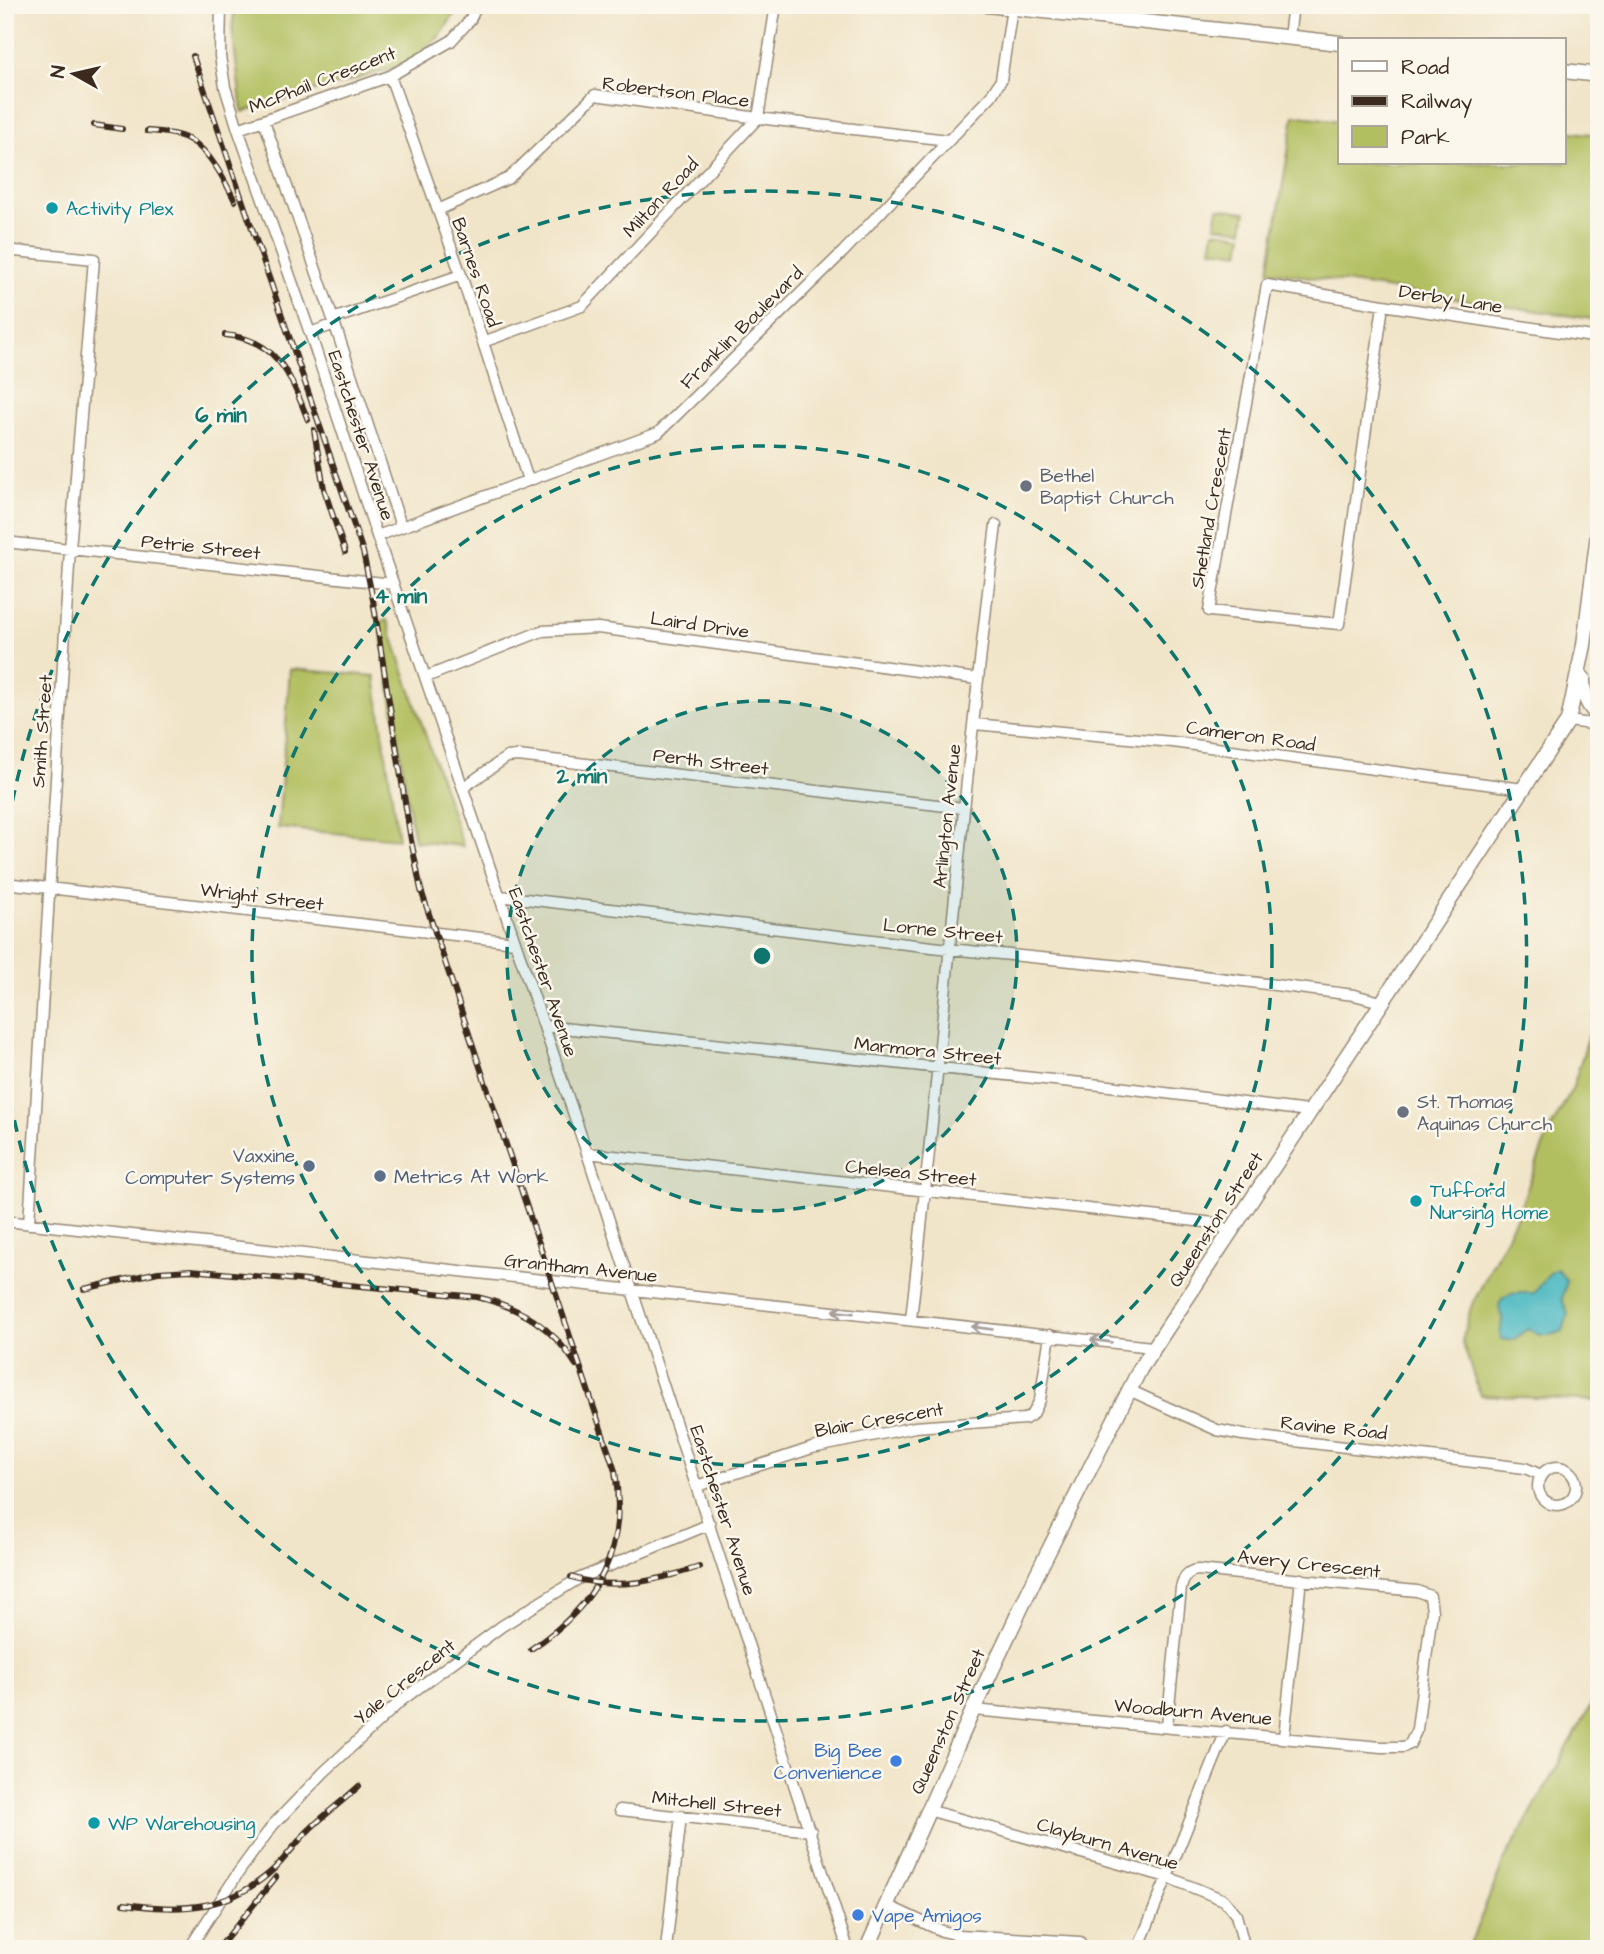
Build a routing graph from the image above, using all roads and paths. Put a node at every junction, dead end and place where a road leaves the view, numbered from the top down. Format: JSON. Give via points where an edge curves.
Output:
{"nodes":[{"id":1,"x":11,"y":5,"type":"edge"},
{"id":2,"x":221,"y":5,"type":"edge"},
{"id":3,"x":477,"y":5,"type":"edge"},
{"id":4,"x":776,"y":5,"type":"edge"},
{"id":5,"x":987,"y":5,"type":"edge"},
{"id":6,"x":1293,"y":5,"type":"edge"},
{"id":7,"x":1012,"y":8,"type":"junction"},
{"id":8,"x":5,"y":16,"type":"edge"},
{"id":9,"x":1289,"y":37,"type":"junction"},
{"id":10,"x":1338,"y":43,"type":"edge"},
{"id":11,"x":1566,"y":71,"type":"edge"},
{"id":12,"x":1599,"y":75,"type":"edge"},
{"id":13,"x":390,"y":76,"type":"junction"},
{"id":14,"x":758,"y":118,"type":"junction"},
{"id":15,"x":264,"y":121,"type":"junction"},
{"id":16,"x":238,"y":129,"type":"junction"},
{"id":17,"x":948,"y":140,"type":"junction"},
{"id":18,"x":438,"y":210,"type":"junction"},
{"id":19,"x":5,"y":250,"type":"edge"},
{"id":20,"x":461,"y":275,"type":"junction"},
{"id":21,"x":1298,"y":290,"type":"joint"},
{"id":22,"x":1383,"y":306,"type":"junction"},
{"id":23,"x":334,"y":322,"type":"junction"},
{"id":24,"x":310,"y":333,"type":"junction"},
{"id":25,"x":1599,"y":338,"type":"edge"},
{"id":26,"x":483,"y":342,"type":"junction"},
{"id":27,"x":528,"y":480,"type":"junction"},
{"id":28,"x":996,"y":525,"type":"dead end"},
{"id":29,"x":401,"y":526,"type":"junction"},
{"id":30,"x":1599,"y":526,"type":"edge"},
{"id":31,"x":377,"y":536,"type":"junction"},
{"id":32,"x":5,"y":542,"type":"edge"},
{"id":33,"x":70,"y":549,"type":"junction"},
{"id":34,"x":393,"y":584,"type":"junction"},
{"id":35,"x":1584,"y":645,"type":"junction"},
{"id":36,"x":426,"y":677,"type":"junction"},
{"id":37,"x":977,"y":679,"type":"junction"},
{"id":38,"x":1599,"y":715,"type":"edge"},
{"id":39,"x":1568,"y":721,"type":"junction"},
{"id":40,"x":974,"y":724,"type":"junction"},
{"id":41,"x":1599,"y":725,"type":"edge"},
{"id":42,"x":464,"y":787,"type":"junction"},
{"id":43,"x":1523,"y":789,"type":"junction"},
{"id":44,"x":964,"y":808,"type":"junction"},
{"id":45,"x":5,"y":883,"type":"edge"},
{"id":46,"x":49,"y":888,"type":"junction"},
{"id":47,"x":500,"y":896,"type":"junction"},
{"id":48,"x":515,"y":942,"type":"junction"},
{"id":49,"x":949,"y":949,"type":"junction"},
{"id":50,"x":1381,"y":1002,"type":"junction"},
{"id":51,"x":544,"y":1026,"type":"junction"},
{"id":52,"x":939,"y":1069,"type":"junction"},
{"id":53,"x":1308,"y":1111,"type":"junction"},
{"id":54,"x":587,"y":1153,"type":"junction"},
{"id":55,"x":926,"y":1191,"type":"junction"},
{"id":56,"x":5,"y":1221,"type":"edge"},
{"id":57,"x":29,"y":1224,"type":"junction"},
{"id":58,"x":1230,"y":1231,"type":"junction"},
{"id":59,"x":633,"y":1290,"type":"junction"},
{"id":60,"x":911,"y":1319,"type":"junction"},
{"id":61,"x":1050,"y":1335,"type":"junction"},
{"id":62,"x":1152,"y":1348,"type":"junction"},
{"id":63,"x":1129,"y":1390,"type":"junction"},
{"id":64,"x":1541,"y":1475,"type":"dead end"},
{"id":65,"x":697,"y":1486,"type":"junction"},
{"id":66,"x":710,"y":1524,"type":"junction"},
{"id":67,"x":1301,"y":1579,"type":"junction"},
{"id":68,"x":973,"y":1710,"type":"junction"},
{"id":69,"x":1167,"y":1726,"type":"junction"},
{"id":70,"x":1226,"y":1731,"type":"junction"},
{"id":71,"x":1284,"y":1737,"type":"junction"},
{"id":72,"x":1410,"y":1744,"type":"joint"},
{"id":73,"x":620,"y":1810,"type":"dead end"},
{"id":74,"x":928,"y":1810,"type":"junction"},
{"id":75,"x":681,"y":1816,"type":"junction"},
{"id":76,"x":811,"y":1831,"type":"junction"},
{"id":77,"x":1167,"y":1877,"type":"junction"},
{"id":78,"x":886,"y":1905,"type":"junction"},
{"id":79,"x":1080,"y":1942,"type":"dead end"},
{"id":80,"x":189,"y":1949,"type":"edge"},
{"id":81,"x":666,"y":1949,"type":"edge"},
{"id":82,"x":848,"y":1949,"type":"edge"},
{"id":83,"x":867,"y":1949,"type":"edge"},
{"id":84,"x":1138,"y":1949,"type":"edge"},
{"id":85,"x":1245,"y":1949,"type":"edge"}],
"edges":[{"from":1,"to":8,"type":"street"},
{"from":2,"to":16,"type":"street","name":"Eastchester Avenue","via":[[220,56]]},
{"from":3,"to":13,"type":"street","name":"McPhail Crescent","via":[[451,41]]},
{"from":4,"to":14,"type":"street"},
{"from":5,"to":7,"type":"main road"},
{"from":6,"to":9,"type":"street"},
{"from":7,"to":9,"type":"main road"},
{"from":7,"to":17,"type":"street","name":"Franklin Boulevard","via":[[1001,80]]},
{"from":9,"to":10,"type":"main road"},
{"from":11,"to":12,"type":"main road"},
{"from":13,"to":15,"type":"street","name":"McPhail Crescent"},
{"from":13,"to":18,"type":"street","name":"Barnes Road"},
{"from":14,"to":17,"type":"street","name":"Robertson Place"},
{"from":14,"to":18,"type":"street","name":"Robertson Place","via":[[596,95],[509,178]]},
{"from":14,"to":26,"type":"street","name":"Milton Road","via":[[582,306]]},
{"from":15,"to":16,"type":"street","name":"McPhail Crescent"},
{"from":15,"to":23,"type":"street","name":"Eastchester Avenue"},
{"from":16,"to":24,"type":"street","name":"Eastchester Avenue"},
{"from":17,"to":27,"type":"street","name":"Franklin Boulevard","via":[[658,433]]},
{"from":18,"to":20,"type":"street","name":"Barnes Road"},
{"from":19,"to":33,"type":"street","name":"Smith Street","via":[[94,259]]},
{"from":20,"to":23,"type":"street"},
{"from":20,"to":26,"type":"street","name":"Barnes Road"},
{"from":21,"to":22,"type":"street","name":"Derby Lane"},
{"from":21,"to":22,"type":"street","name":"Shetland Crescent","via":[[1267,285],[1209,611],[1339,624]]},
{"from":22,"to":25,"type":"street","name":"Derby Lane"},
{"from":23,"to":24,"type":"street"},
{"from":23,"to":29,"type":"street","name":"Eastchester Avenue"},
{"from":24,"to":31,"type":"street","name":"Eastchester Avenue"},
{"from":26,"to":27,"type":"street","name":"Barnes Road"},
{"from":27,"to":29,"type":"street","name":"Franklin Boulevard"},
{"from":28,"to":37,"type":"street","name":"Arlington Avenue"},
{"from":29,"to":31,"type":"street","name":"Franklin Boulevard"},
{"from":30,"to":35,"type":"main road","name":"Queenston Street"},
{"from":31,"to":34,"type":"street","name":"Eastchester Avenue"},
{"from":32,"to":33,"type":"street","name":"Petrie Street"},
{"from":33,"to":34,"type":"street","name":"Petrie Street"},
{"from":33,"to":46,"type":"street","name":"Smith Street"},
{"from":34,"to":36,"type":"street","name":"Eastchester Avenue"},
{"from":35,"to":38,"type":"main road","via":[[1583,687],[1588,703]]},
{"from":35,"to":39,"type":"main road","name":"Queenston Street"},
{"from":36,"to":37,"type":"street","name":"Laird Drive","via":[[542,631],[598,628]]},
{"from":36,"to":42,"type":"street","name":"Eastchester Avenue"},
{"from":37,"to":40,"type":"street","name":"Arlington Avenue"},
{"from":39,"to":41,"type":"street"},
{"from":39,"to":43,"type":"main road","name":"Queenston Street"},
{"from":40,"to":43,"type":"street","name":"Cameron Road","via":[[1172,742]]},
{"from":40,"to":44,"type":"street","name":"Arlington Avenue"},
{"from":42,"to":44,"type":"street","name":"Perth Street","via":[[507,757],[518,756]]},
{"from":42,"to":47,"type":"street","name":"Eastchester Avenue"},
{"from":43,"to":50,"type":"main road","name":"Queenston Street"},
{"from":44,"to":49,"type":"street","name":"Arlington Avenue"},
{"from":45,"to":46,"type":"street","name":"Wright Street"},
{"from":46,"to":48,"type":"street","name":"Wright Street"},
{"from":46,"to":57,"type":"street","name":"Smith Street"},
{"from":47,"to":48,"type":"street","name":"Eastchester Avenue"},
{"from":47,"to":49,"type":"street","name":"Lorne Street"},
{"from":48,"to":51,"type":"street","name":"Eastchester Avenue"},
{"from":49,"to":50,"type":"street","name":"Lorne Street","via":[[1132,967]]},
{"from":49,"to":52,"type":"street","name":"Arlington Avenue"},
{"from":50,"to":53,"type":"main road","name":"Queenston Street"},
{"from":51,"to":52,"type":"street","name":"Marmora Street"},
{"from":51,"to":54,"type":"street","name":"Eastchester Avenue"},
{"from":52,"to":53,"type":"street","name":"Marmora Street"},
{"from":52,"to":55,"type":"street","name":"Arlington Avenue"},
{"from":53,"to":58,"type":"main road","name":"Queenston Street"},
{"from":54,"to":55,"type":"street","name":"Chelsea Street"},
{"from":54,"to":59,"type":"street","name":"Eastchester Avenue"},
{"from":55,"to":58,"type":"street","name":"Chelsea Street","via":[[1214,1223]]},
{"from":55,"to":60,"type":"street","name":"Arlington Avenue"},
{"from":56,"to":57,"type":"street","name":"Grantham Avenue"},
{"from":57,"to":59,"type":"street","name":"Grantham Avenue"},
{"from":58,"to":62,"type":"main road","name":"Queenston Street"},
{"from":60,"to":59,"type":"street","name":"Grantham Avenue","one_way":true},
{"from":59,"to":65,"type":"street","name":"Eastchester Avenue"},
{"from":61,"to":60,"type":"street","name":"Grantham Avenue","one_way":true},
{"from":62,"to":61,"type":"street","name":"Grantham Avenue","one_way":true},
{"from":61,"to":65,"type":"street","name":"Blair Crescent","via":[[1040,1400],[1033,1414],[1024,1419],[915,1427],[812,1448]]},
{"from":62,"to":63,"type":"main road","name":"Queenston Street"},
{"from":63,"to":64,"type":"street","name":"Ravine Road","via":[[1217,1430],[1525,1468]]},
{"from":63,"to":68,"type":"main road","name":"Queenston Street"},
{"from":65,"to":66,"type":"street","name":"Eastchester Avenue"},
{"from":66,"to":76,"type":"street","name":"Eastchester Avenue"},
{"from":66,"to":80,"type":"street","name":"Yale Crescent","via":[[578,1579],[502,1626],[402,1700],[273,1825]]},
{"from":67,"to":69,"type":"street","name":"Avery Crescent","via":[[1198,1570],[1186,1575]]},
{"from":67,"to":71,"type":"street"},
{"from":67,"to":72,"type":"street","name":"Avery Crescent","via":[[1422,1591],[1430,1596],[1417,1729]]},
{"from":68,"to":69,"type":"street","name":"Woodburn Avenue"},
{"from":68,"to":74,"type":"main road","name":"Queenston Street"},
{"from":69,"to":70,"type":"street","name":"Woodburn Avenue"},
{"from":70,"to":71,"type":"street","name":"Woodburn Avenue"},
{"from":70,"to":77,"type":"street"},
{"from":71,"to":72,"type":"street","name":"Woodburn Avenue","via":[[1381,1747]]},
{"from":73,"to":75,"type":"street","name":"Mitchell Street"},
{"from":74,"to":77,"type":"street","name":"Clayburn Avenue"},
{"from":74,"to":78,"type":"main road","name":"Queenston Street"},
{"from":75,"to":76,"type":"street","name":"Mitchell Street"},
{"from":75,"to":81,"type":"street"},
{"from":76,"to":82,"type":"street","name":"Eastchester Avenue"},
{"from":77,"to":84,"type":"street"},
{"from":77,"to":85,"type":"street","name":"Clayburn Avenue","via":[[1224,1900],[1236,1915]]},
{"from":78,"to":79,"type":"street","via":[[959,1935]]},
{"from":78,"to":83,"type":"main road","name":"Queenston Street"}]}
